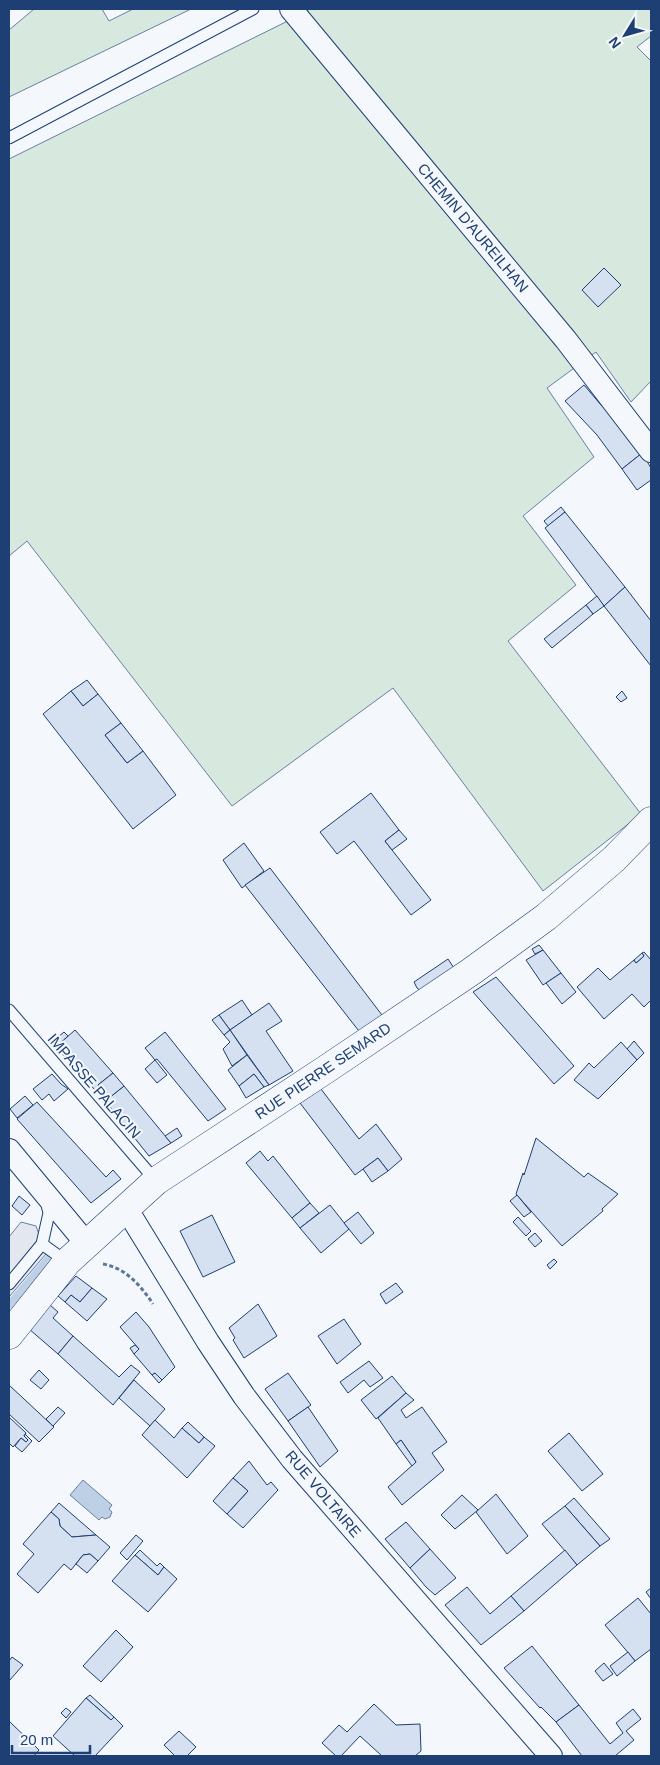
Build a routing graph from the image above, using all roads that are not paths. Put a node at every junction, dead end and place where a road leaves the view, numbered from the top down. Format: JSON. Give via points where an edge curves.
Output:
{"nodes":[{"id":1,"x":253,"y":9,"type":"edge"},
{"id":2,"x":291,"y":9,"type":"edge"},
{"id":3,"x":9,"y":138,"type":"edge"},
{"id":4,"x":651,"y":451,"type":"edge"},
{"id":5,"x":651,"y":821,"type":"edge"},
{"id":6,"x":9,"y":1010,"type":"edge"},
{"id":7,"x":9,"y":1150,"type":"edge"},
{"id":8,"x":156,"y":1181,"type":"junction"},
{"id":9,"x":43,"y":1189,"type":"junction"},
{"id":10,"x":126,"y":1208,"type":"junction"},
{"id":11,"x":42,"y":1244,"type":"junction"},
{"id":12,"x":77,"y":1252,"type":"junction"},
{"id":13,"x":9,"y":1284,"type":"edge"},
{"id":14,"x":9,"y":1335,"type":"edge"},
{"id":15,"x":551,"y":1756,"type":"edge"}],
"edges":[{"from":1,"to":3,"type":"lane"},
{"from":2,"to":4,"type":"street","name":"CHEMIN D'AUREILHAN","via":[[566,340]]},
{"from":5,"to":8,"type":"main road","name":"RUE PIERRE SEMARD","via":[[614,859],[539,923],[326,1070]]},
{"from":6,"to":8,"type":"lane","name":"IMPASSE PALACIN"},
{"from":7,"to":9,"type":"street"},
{"from":8,"to":10,"type":"main road","name":"RUE PIERRE SEMARD"},
{"from":9,"to":11,"type":"lane","via":[[49,1213]]},
{"from":9,"to":12,"type":"street"},
{"from":10,"to":12,"type":"main road","name":"RUE PIERRE SEMARD"},
{"from":10,"to":15,"type":"street","name":"RUE VOLTAIRE","via":[[213,1350],[292,1459]]},
{"from":11,"to":12,"type":"lane"},
{"from":11,"to":13,"type":"lane"},
{"from":12,"to":14,"type":"main road","name":"RUE PIERRE SEMARD"}]}
